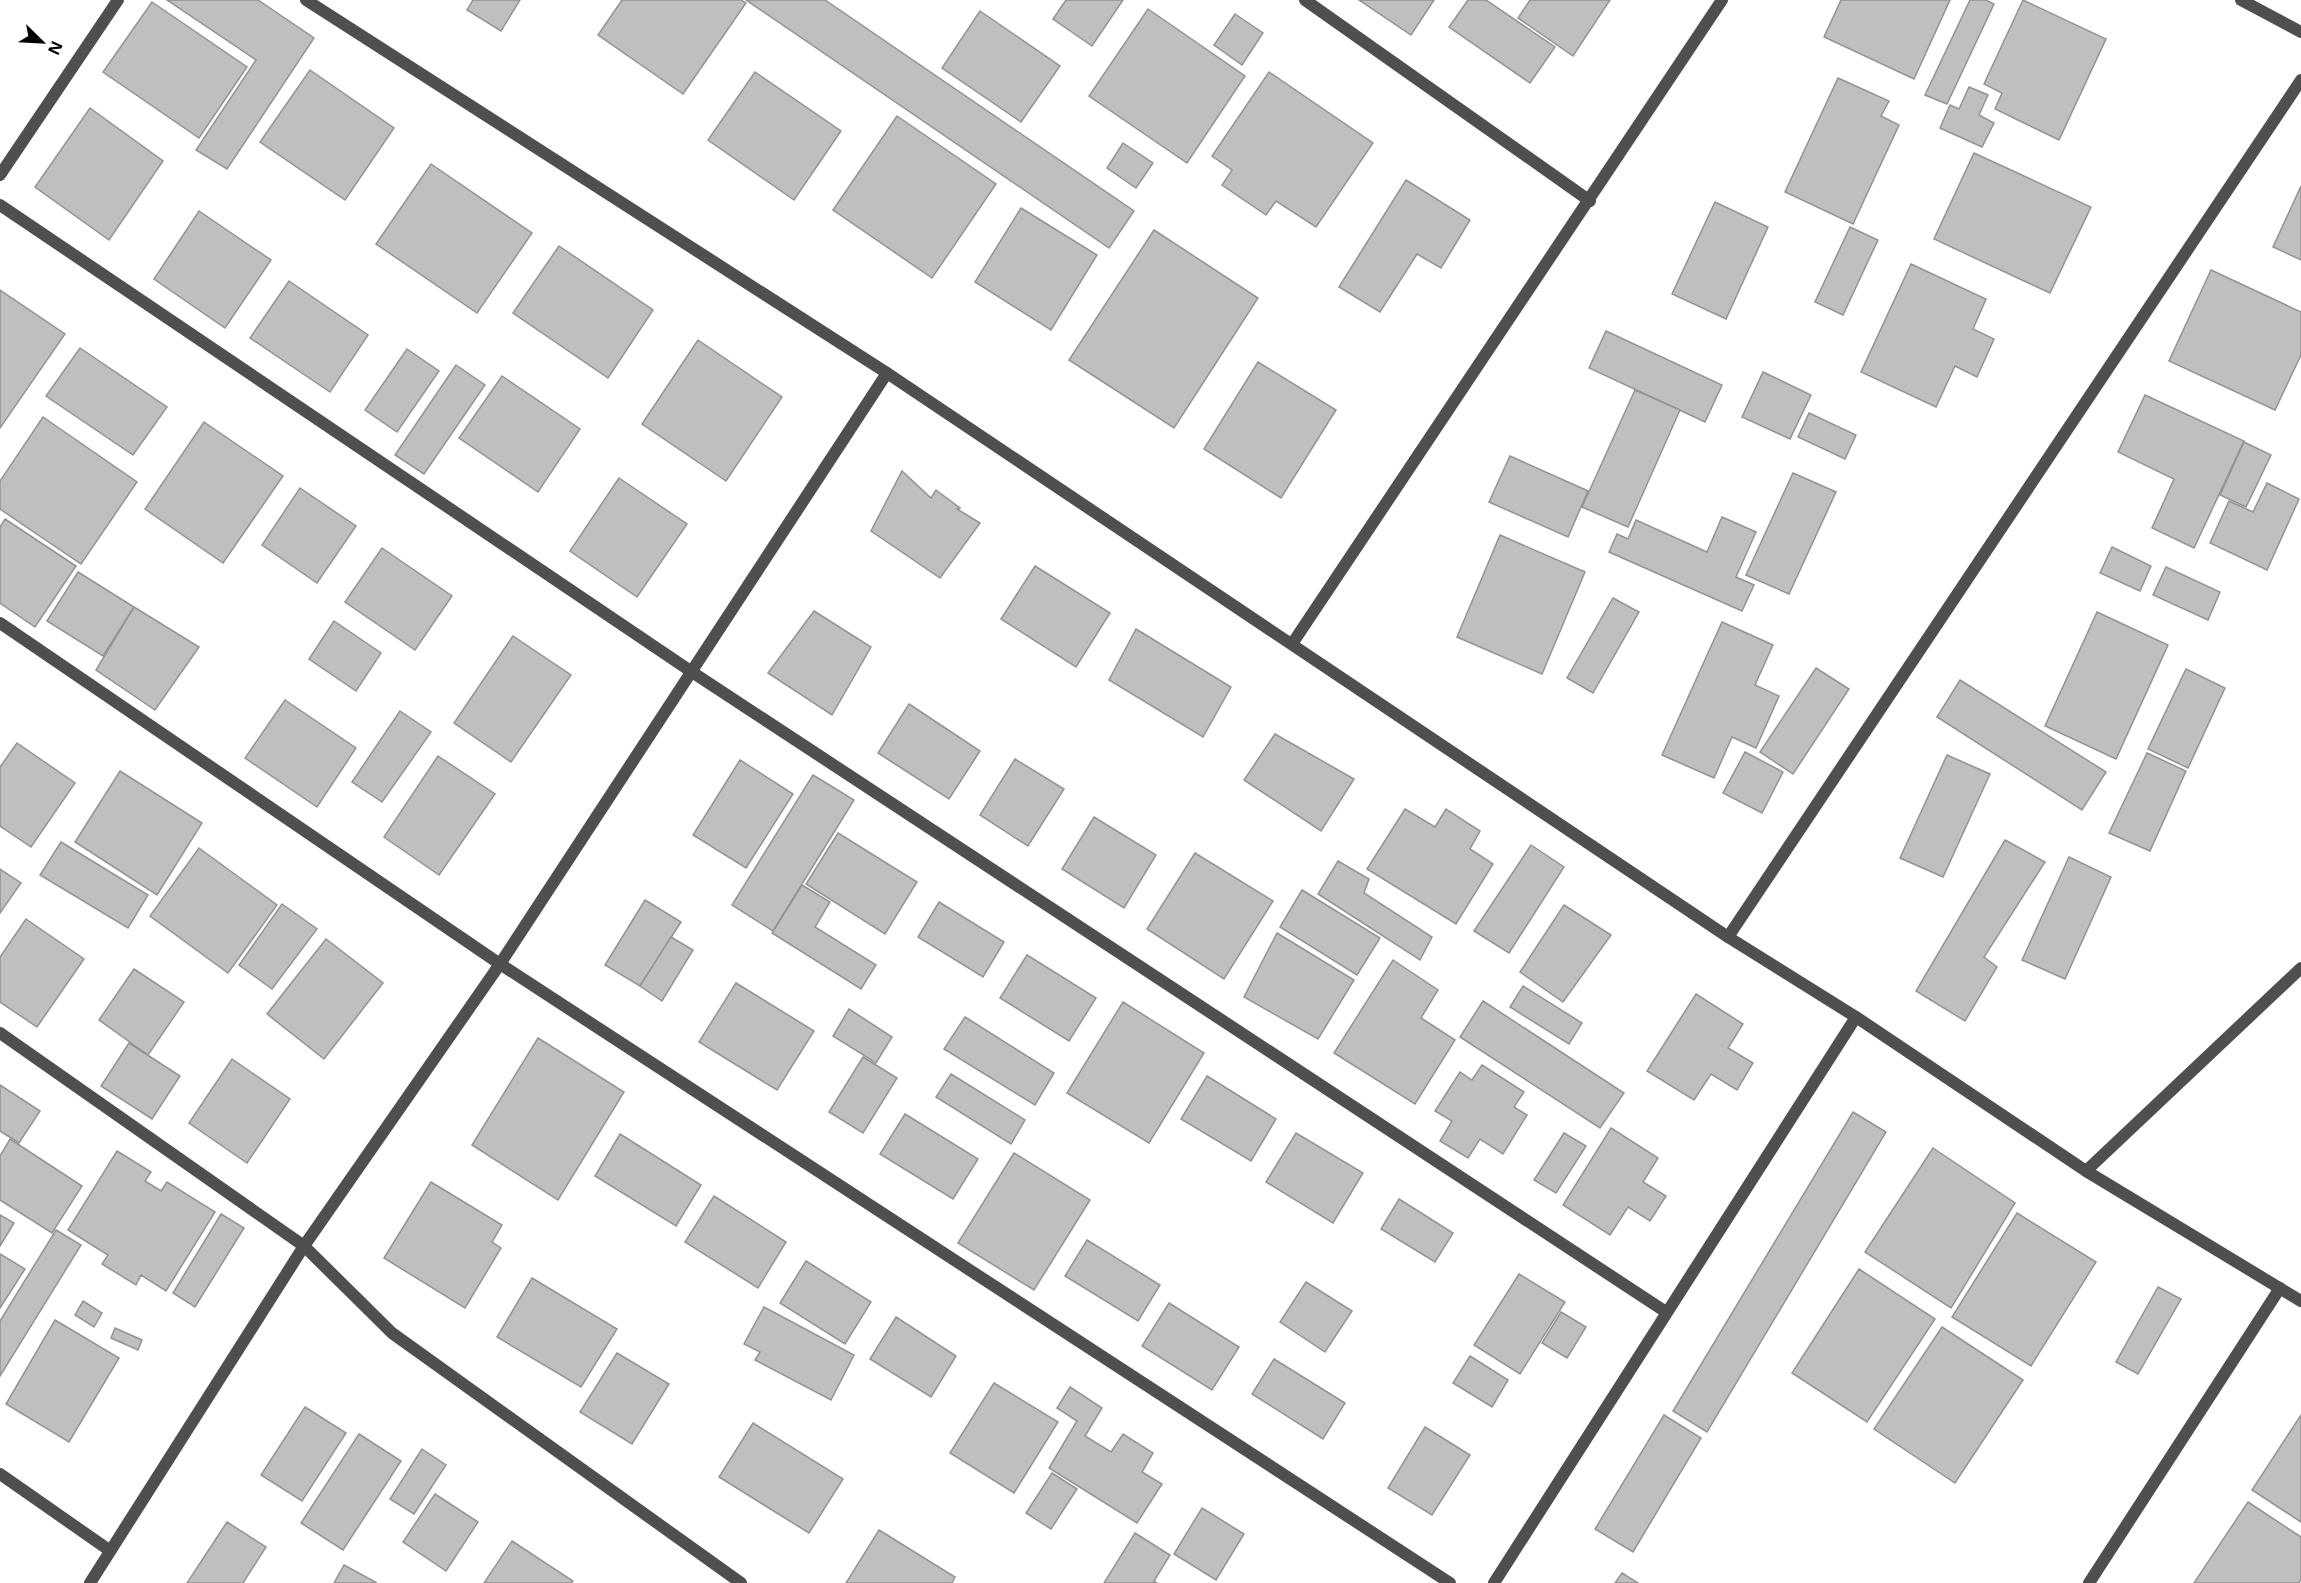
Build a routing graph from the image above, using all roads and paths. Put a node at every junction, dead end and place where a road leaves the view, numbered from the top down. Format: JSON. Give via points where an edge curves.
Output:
{"nodes":[{"id":1,"x":118,"y":0,"type":"edge"},
{"id":2,"x":306,"y":0,"type":"edge"},
{"id":3,"x":1305,"y":0,"type":"edge"},
{"id":4,"x":1722,"y":0,"type":"edge"},
{"id":5,"x":2241,"y":0,"type":"edge"},
{"id":6,"x":2301,"y":32,"type":"edge"},
{"id":7,"x":2301,"y":81,"type":"edge"},
{"id":8,"x":0,"y":176,"type":"edge"},
{"id":9,"x":1590,"y":201,"type":"junction"},
{"id":10,"x":0,"y":205,"type":"edge"},
{"id":11,"x":887,"y":373,"type":"junction"},
{"id":12,"x":0,"y":623,"type":"edge"},
{"id":13,"x":1292,"y":644,"type":"junction"},
{"id":14,"x":692,"y":672,"type":"junction"},
{"id":15,"x":1728,"y":937,"type":"junction"},
{"id":16,"x":500,"y":964,"type":"junction"},
{"id":17,"x":2301,"y":968,"type":"edge"},
{"id":18,"x":1856,"y":1017,"type":"junction"},
{"id":19,"x":0,"y":1033,"type":"edge"},
{"id":20,"x":2086,"y":1172,"type":"junction"},
{"id":21,"x":304,"y":1246,"type":"junction"},
{"id":22,"x":2280,"y":1288,"type":"junction"},
{"id":23,"x":2301,"y":1301,"type":"edge"},
{"id":24,"x":1666,"y":1312,"type":"junction"},
{"id":25,"x":0,"y":1473,"type":"edge"},
{"id":26,"x":109,"y":1550,"type":"junction"},
{"id":27,"x":90,"y":1583,"type":"edge"},
{"id":28,"x":741,"y":1583,"type":"edge"},
{"id":29,"x":1450,"y":1583,"type":"edge"},
{"id":30,"x":1494,"y":1583,"type":"edge"},
{"id":31,"x":2090,"y":1583,"type":"edge"}],
"edges":[{"from":1,"to":8,"type":"street"},
{"from":2,"to":11,"type":"street"},
{"from":3,"to":9,"type":"street"},
{"from":4,"to":9,"type":"street"},
{"from":5,"to":6,"type":"street"},
{"from":7,"to":15,"type":"street"},
{"from":9,"to":13,"type":"street"},
{"from":10,"to":14,"type":"street"},
{"from":11,"to":13,"type":"street"},
{"from":11,"to":14,"type":"street"},
{"from":12,"to":16,"type":"street"},
{"from":13,"to":15,"type":"street"},
{"from":14,"to":16,"type":"street"},
{"from":14,"to":24,"type":"street"},
{"from":15,"to":18,"type":"street"},
{"from":16,"to":21,"type":"street"},
{"from":16,"to":29,"type":"street"},
{"from":17,"to":20,"type":"street"},
{"from":18,"to":20,"type":"street"},
{"from":18,"to":24,"type":"street"},
{"from":19,"to":21,"type":"street"},
{"from":20,"to":22,"type":"street"},
{"from":21,"to":26,"type":"street"},
{"from":21,"to":28,"type":"street","via":[[392,1333]]},
{"from":22,"to":23,"type":"street"},
{"from":22,"to":31,"type":"street"},
{"from":24,"to":30,"type":"street"},
{"from":25,"to":26,"type":"street"},
{"from":26,"to":27,"type":"street"}]}
